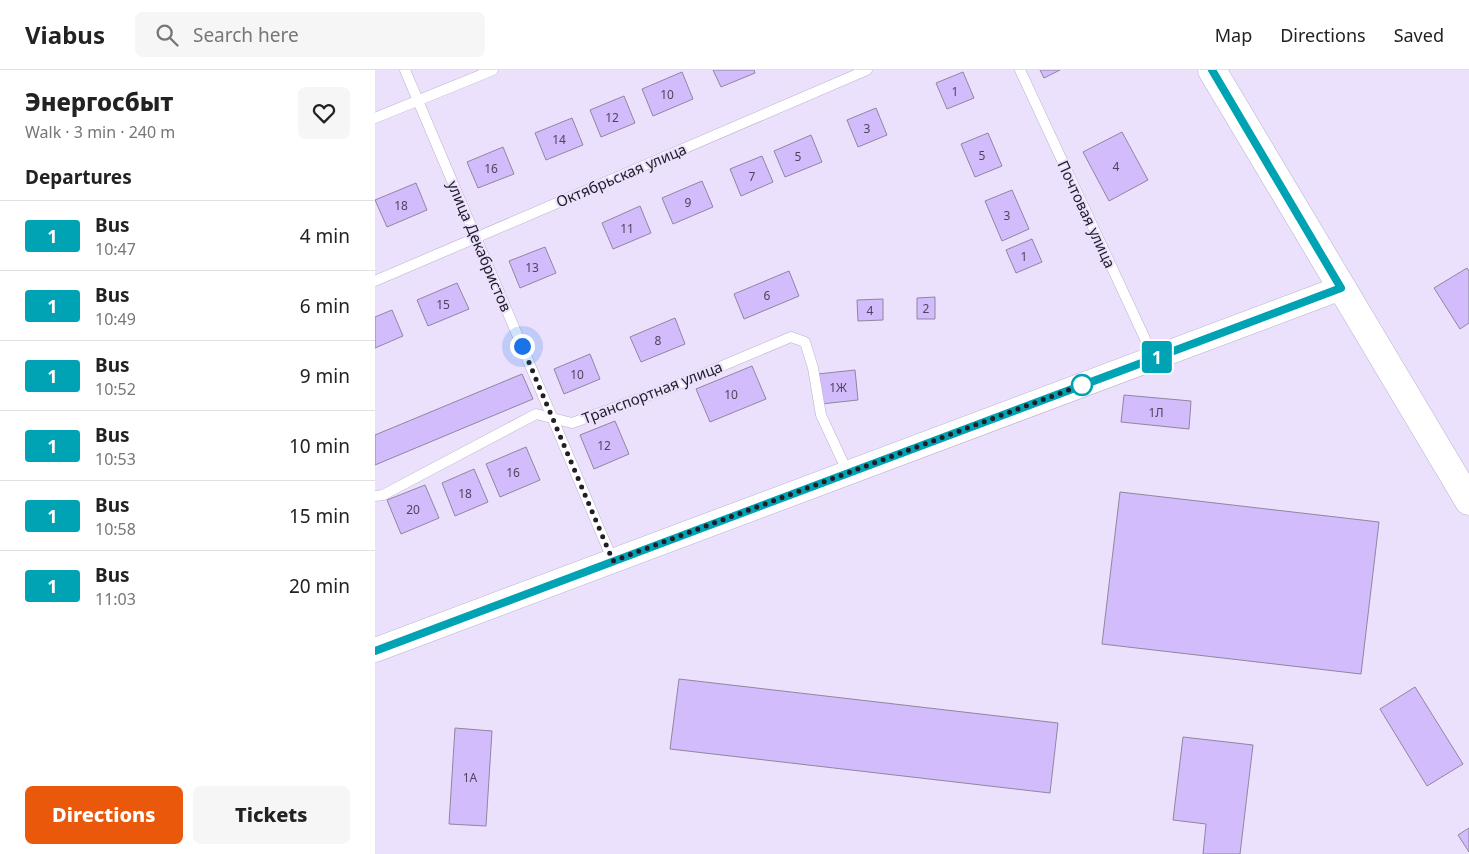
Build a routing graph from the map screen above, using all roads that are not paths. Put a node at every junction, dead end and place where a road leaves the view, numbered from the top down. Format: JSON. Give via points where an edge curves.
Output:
{"nodes":[{"id":1,"x":405,"y":70,"type":"edge"},
{"id":2,"x":493,"y":70,"type":"edge"},
{"id":3,"x":867,"y":70,"type":"edge"},
{"id":4,"x":1020,"y":70,"type":"edge"},
{"id":5,"x":1212,"y":70,"type":"edge"},
{"id":6,"x":419,"y":100,"type":"junction"},
{"id":7,"x":375,"y":118,"type":"edge"},
{"id":8,"x":476,"y":238,"type":"junction"},
{"id":9,"x":375,"y":281,"type":"edge"},
{"id":10,"x":1341,"y":288,"type":"junction"},
{"id":11,"x":1154,"y":358,"type":"junction"},
{"id":12,"x":553,"y":418,"type":"junction"},
{"id":13,"x":848,"y":473,"type":"junction"},
{"id":14,"x":1462,"y":485,"type":"edge"},
{"id":15,"x":375,"y":496,"type":"edge"},
{"id":16,"x":613,"y":561,"type":"junction"},
{"id":17,"x":375,"y":650,"type":"edge"}],
"edges":[{"from":1,"to":6,"type":"lane","name":"улица Декабристов"},
{"from":2,"to":6,"type":"lane"},
{"from":3,"to":8,"type":"lane","name":"Октябрьская улица"},
{"from":4,"to":11,"type":"lane","name":"Почтовая улица"},
{"from":5,"to":10,"type":"main road"},
{"from":6,"to":7,"type":"lane"},
{"from":6,"to":8,"type":"lane","name":"улица Декабристов"},
{"from":8,"to":9,"type":"lane","name":"Октябрьская улица"},
{"from":8,"to":12,"type":"lane","name":"улица Декабристов"},
{"from":10,"to":11,"type":"street"},
{"from":10,"to":14,"type":"main road"},
{"from":11,"to":13,"type":"street"},
{"from":12,"to":13,"type":"lane","name":"Транспортная улица","via":[[572,423],[672,387],[791,337],[805,342],[821,415]]},
{"from":12,"to":15,"type":"lane","name":"Транспортная улица","via":[[536,414]]},
{"from":12,"to":16,"type":"lane","name":"улица Декабристов"},
{"from":13,"to":16,"type":"street"},
{"from":16,"to":17,"type":"street"}]}
